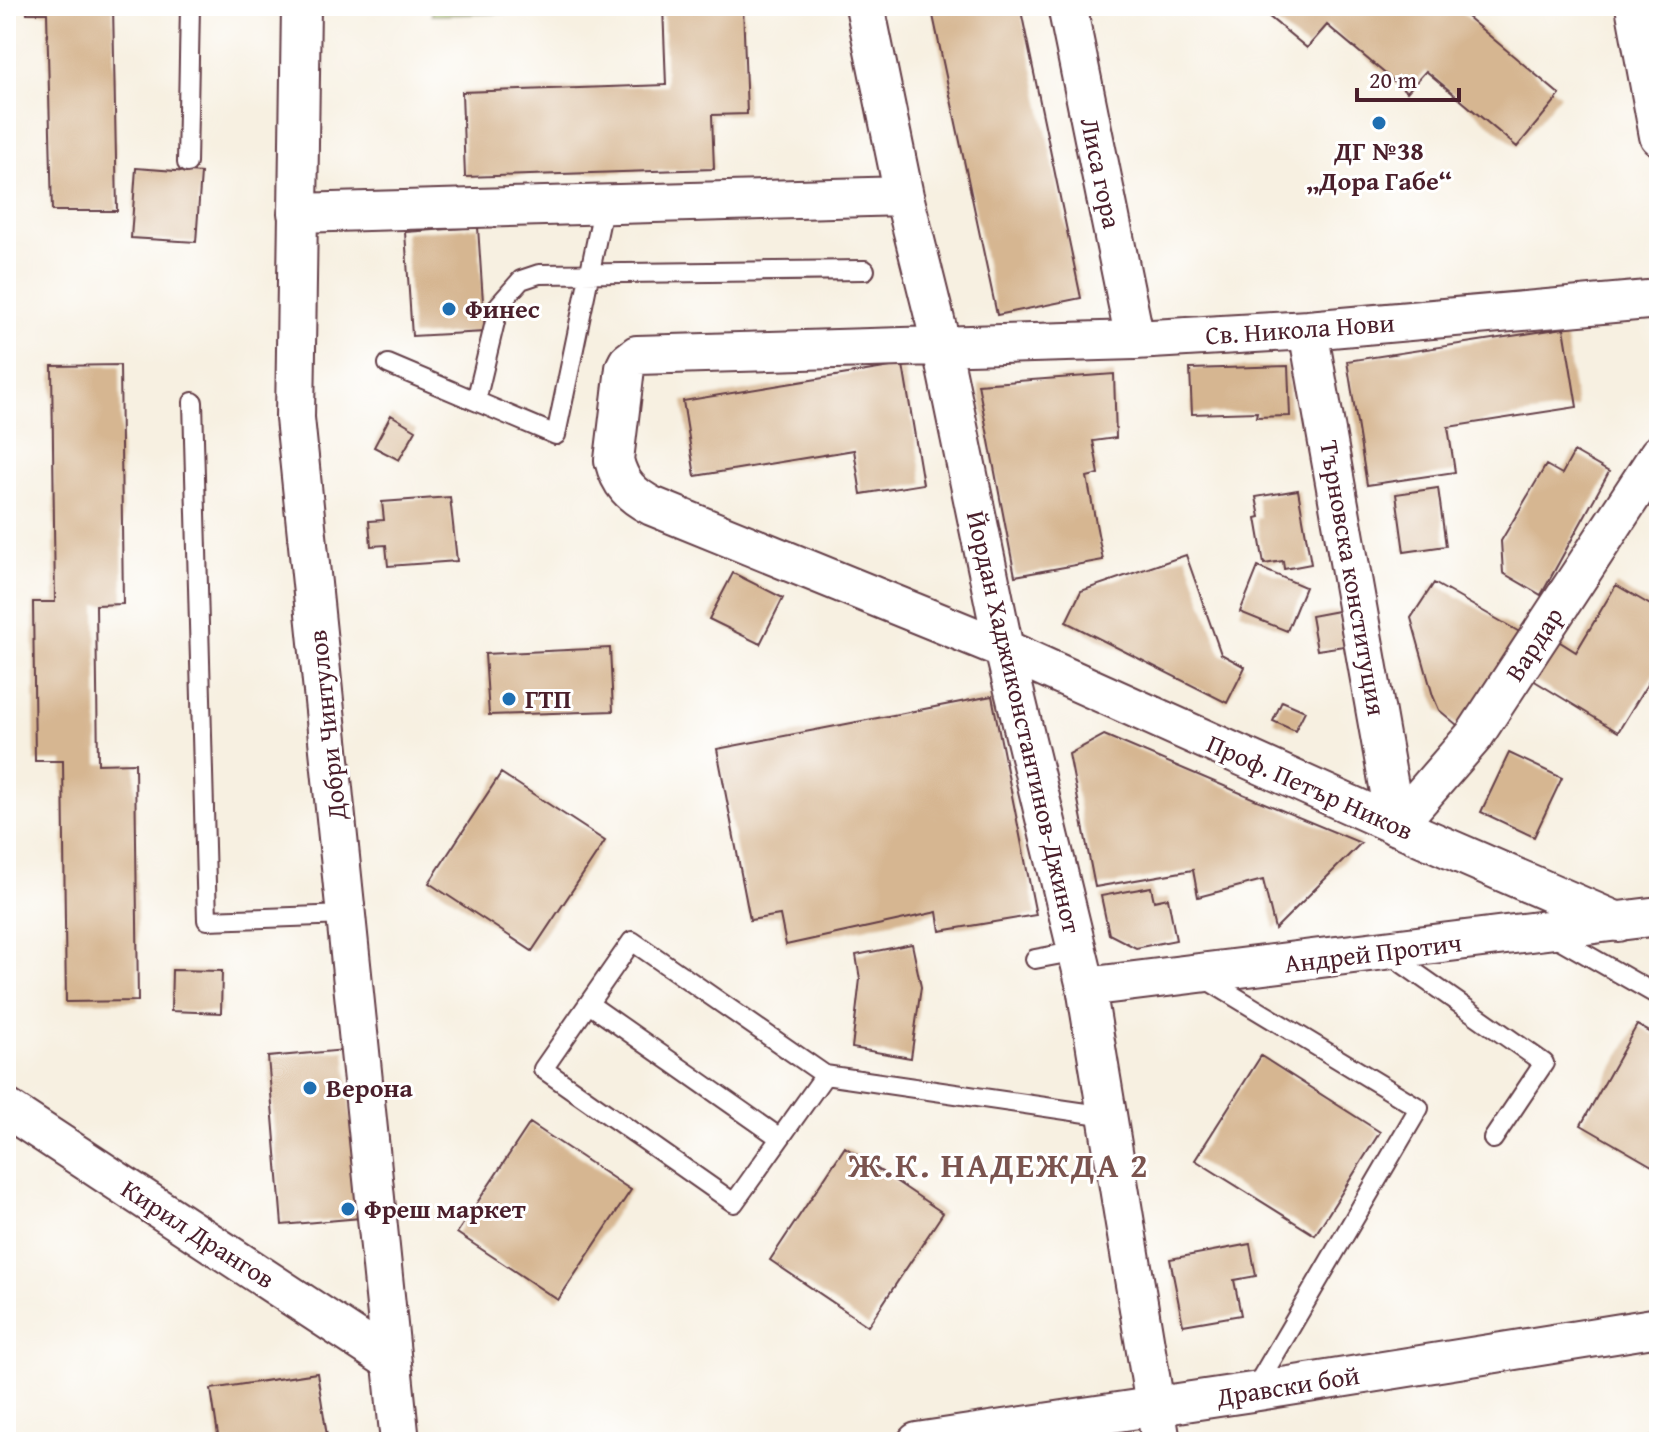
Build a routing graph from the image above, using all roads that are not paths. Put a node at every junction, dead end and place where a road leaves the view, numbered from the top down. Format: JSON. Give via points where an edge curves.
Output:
{"nodes":[{"id":1,"x":190,"y":6,"type":"edge"},
{"id":2,"x":301,"y":6,"type":"edge"},
{"id":3,"x":865,"y":6,"type":"edge"},
{"id":4,"x":1067,"y":6,"type":"edge"},
{"id":5,"x":1635,"y":6,"type":"edge"},
{"id":6,"x":1659,"y":136,"type":"edge"},
{"id":7,"x":187,"y":163,"type":"dead end"},
{"id":8,"x":904,"y":196,"type":"junction"},
{"id":9,"x":604,"y":204,"type":"junction"},
{"id":10,"x":297,"y":213,"type":"junction"},
{"id":11,"x":865,"y":270,"type":"dead end"},
{"id":12,"x":587,"y":274,"type":"junction"},
{"id":13,"x":1659,"y":299,"type":"edge"},
{"id":14,"x":1308,"y":330,"type":"junction"},
{"id":15,"x":1135,"y":340,"type":"junction"},
{"id":16,"x":941,"y":344,"type":"junction"},
{"id":17,"x":388,"y":364,"type":"dead end"},
{"id":18,"x":476,"y":401,"type":"junction"},
{"id":19,"x":193,"y":402,"type":"dead end"},
{"id":20,"x":1659,"y":454,"type":"edge"},
{"id":21,"x":1004,"y":649,"type":"junction"},
{"id":22,"x":1396,"y":826,"type":"junction"},
{"id":23,"x":346,"y":915,"type":"junction"},
{"id":24,"x":1659,"y":916,"type":"edge"},
{"id":25,"x":1618,"y":922,"type":"junction"},
{"id":26,"x":1546,"y":931,"type":"junction"},
{"id":27,"x":1078,"y":951,"type":"junction"},
{"id":28,"x":1385,"y":951,"type":"junction"},
{"id":29,"x":1035,"y":959,"type":"dead end"},
{"id":30,"x":1198,"y":974,"type":"junction"},
{"id":31,"x":1086,"y":987,"type":"junction"},
{"id":32,"x":1659,"y":996,"type":"edge"},
{"id":33,"x":589,"y":1004,"type":"junction"},
{"id":34,"x":825,"y":1075,"type":"junction"},
{"id":35,"x":6,"y":1108,"type":"edge"},
{"id":36,"x":1107,"y":1116,"type":"junction"},
{"id":37,"x":780,"y":1138,"type":"junction"},
{"id":38,"x":1493,"y":1139,"type":"dead end"},
{"id":39,"x":1659,"y":1327,"type":"edge"},
{"id":40,"x":389,"y":1360,"type":"junction"},
{"id":41,"x":1252,"y":1392,"type":"junction"},
{"id":42,"x":1158,"y":1424,"type":"edge"},
{"id":43,"x":400,"y":1442,"type":"edge"},
{"id":44,"x":917,"y":1442,"type":"edge"}],
"edges":[{"from":1,"to":7,"type":"lane"},
{"from":2,"to":10,"type":"street","name":"Добри Чинтулов"},
{"from":3,"to":8,"type":"street","name":"Йордан Хаджиконстантинов-Джинот"},
{"from":4,"to":15,"type":"street","name":"Лиса гора"},
{"from":5,"to":6,"type":"street"},
{"from":8,"to":9,"type":"street"},
{"from":8,"to":16,"type":"street","name":"Йордан Хаджиконстантинов-Джинот"},
{"from":9,"to":10,"type":"street"},
{"from":9,"to":12,"type":"lane"},
{"from":10,"to":23,"type":"street","name":"Добри Чинтулов","via":[[295,418]]},
{"from":11,"to":12,"type":"lane"},
{"from":12,"to":18,"type":"lane","via":[[539,274],[507,292],[499,305]]},
{"from":12,"to":18,"type":"lane","via":[[556,435]]},
{"from":13,"to":14,"type":"street","name":"Св. Никола Нови"},
{"from":14,"to":15,"type":"street","name":"Св. Никола Нови"},
{"from":14,"to":22,"type":"street","name":"Търновска конституция"},
{"from":15,"to":16,"type":"street","name":"Св. Никола Нови"},
{"from":16,"to":21,"type":"street","name":"Йордан Хаджиконстантинов-Джинот"},
{"from":16,"to":21,"type":"street","name":"Проф. Петър Ников","via":[[637,355],[625,368],[614,460],[632,495],[652,506]]},
{"from":17,"to":18,"type":"lane"},
{"from":19,"to":23,"type":"lane","via":[[207,920]]},
{"from":20,"to":22,"type":"street","name":"Вардар","via":[[1474,736]]},
{"from":21,"to":22,"type":"street","name":"Проф. Петър Ников"},
{"from":21,"to":27,"type":"street","name":"Йордан Хаджиконстантинов-Джинот"},
{"from":22,"to":25,"type":"street","name":"Проф. Петър Ников"},
{"from":23,"to":40,"type":"street","name":"Добри Чинтулов"},
{"from":24,"to":25,"type":"street","name":"Андрей Протич"},
{"from":25,"to":26,"type":"street","name":"Андрей Протич"},
{"from":26,"to":28,"type":"street","name":"Андрей Протич"},
{"from":26,"to":32,"type":"lane"},
{"from":27,"to":29,"type":"lane"},
{"from":27,"to":31,"type":"street","name":"Йордан Хаджиконстантинов-Джинот"},
{"from":28,"to":30,"type":"street","name":"Андрей Протич"},
{"from":28,"to":38,"type":"lane","via":[[1544,1063]]},
{"from":30,"to":31,"type":"street","name":"Андрей Протич"},
{"from":30,"to":41,"type":"lane","via":[[1419,1108]]},
{"from":31,"to":36,"type":"street","name":"Йордан Хаджиконстантинов-Джинот"},
{"from":33,"to":34,"type":"lane","via":[[632,941]]},
{"from":33,"to":37,"type":"lane"},
{"from":33,"to":37,"type":"lane","via":[[543,1069],[734,1203]]},
{"from":34,"to":36,"type":"lane"},
{"from":34,"to":37,"type":"lane"},
{"from":35,"to":40,"type":"street","name":"Кирил Дрангов"},
{"from":36,"to":42,"type":"street","name":"Йордан Хаджиконстантинов-Джинот"},
{"from":39,"to":41,"type":"street","name":"Дравски бой"},
{"from":40,"to":43,"type":"street","name":"Добри Чинтулов"},
{"from":41,"to":42,"type":"street","name":"Дравски бой"},
{"from":42,"to":44,"type":"street","name":"Дравски бой"}]}
